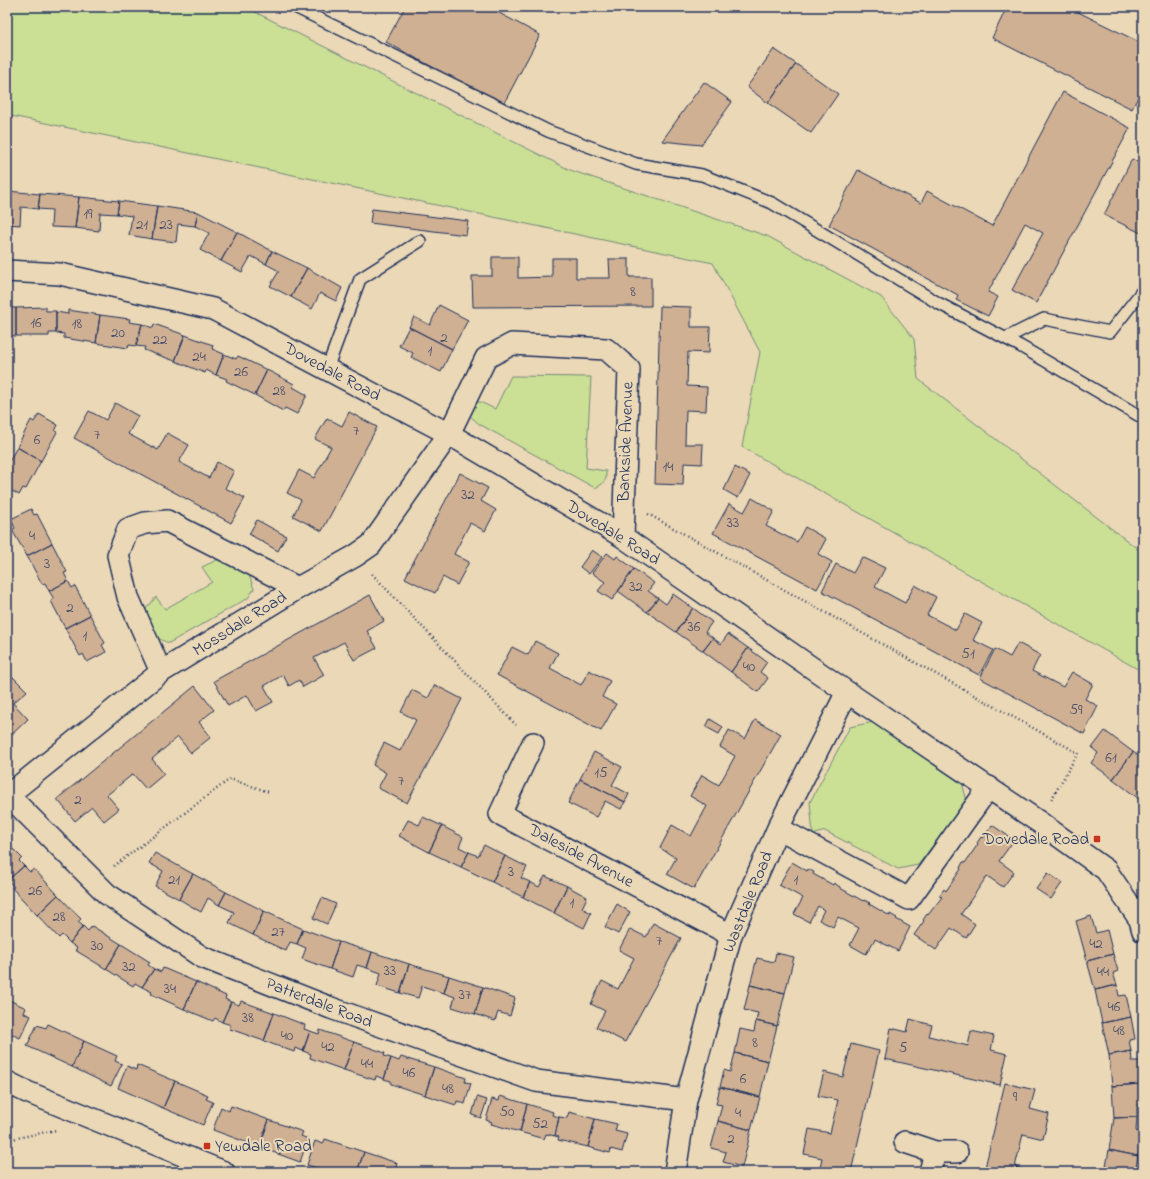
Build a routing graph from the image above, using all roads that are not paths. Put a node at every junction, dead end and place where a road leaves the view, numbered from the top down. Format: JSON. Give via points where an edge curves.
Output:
{"nodes":[{"id":1,"x":295,"y":7,"type":"edge"},
{"id":2,"x":420,"y":241,"type":"dead end"},
{"id":3,"x":7,"y":271,"type":"edge"},
{"id":4,"x":1143,"y":290,"type":"edge"},
{"id":5,"x":1006,"y":338,"type":"junction"},
{"id":6,"x":327,"y":369,"type":"junction"},
{"id":7,"x":1143,"y":418,"type":"edge"},
{"id":8,"x":448,"y":434,"type":"junction"},
{"id":9,"x":623,"y":537,"type":"junction"},
{"id":10,"x":298,"y":588,"type":"junction"},
{"id":11,"x":161,"y":672,"type":"junction"},
{"id":12,"x":847,"y":692,"type":"junction"},
{"id":13,"x":533,"y":743,"type":"road end"},
{"id":14,"x":989,"y":787,"type":"junction"},
{"id":15,"x":8,"y":795,"type":"edge"},
{"id":16,"x":778,"y":828,"type":"junction"},
{"id":17,"x":1143,"y":931,"type":"edge"},
{"id":18,"x":731,"y":935,"type":"junction"},
{"id":19,"x":7,"y":1082,"type":"edge"},
{"id":20,"x":686,"y":1100,"type":"junction"},
{"id":21,"x":905,"y":1142,"type":"dead end"},
{"id":22,"x":957,"y":1152,"type":"dead end"},
{"id":23,"x":932,"y":1162,"type":"edge"},
{"id":24,"x":224,"y":1172,"type":"edge"},
{"id":25,"x":675,"y":1172,"type":"edge"}],
"edges":[{"from":1,"to":5,"type":"lane","via":[[548,131],[636,164],[702,175],[772,203],[938,302]]},
{"from":2,"to":6,"type":"lane","via":[[360,279]]},
{"from":3,"to":6,"type":"street","name":"Dovedale Road","via":[[60,274],[213,309]]},
{"from":4,"to":5,"type":"lane","via":[[1110,332],[1044,319]]},
{"from":5,"to":7,"type":"lane"},
{"from":6,"to":8,"type":"street","name":"Dovedale Road"},
{"from":8,"to":9,"type":"street","name":"Dovedale Road"},
{"from":8,"to":9,"type":"street","name":"Bankside Avenue","via":[[486,358],[512,344],[606,349],[629,369]]},
{"from":8,"to":10,"type":"street","name":"Mossdale Road","via":[[371,545]]},
{"from":9,"to":12,"type":"street","name":"Dovedale Road"},
{"from":10,"to":11,"type":"street","name":"Mossdale Road"},
{"from":10,"to":11,"type":"street","via":[[167,521],[145,523],[128,529],[118,555],[128,597]]},
{"from":11,"to":15,"type":"street","name":"Mossdale Road"},
{"from":12,"to":14,"type":"street","name":"Dovedale Road"},
{"from":12,"to":16,"type":"street","name":"Wastdale Road"},
{"from":13,"to":18,"type":"street","name":"Daleside Avenue","via":[[500,814]]},
{"from":14,"to":16,"type":"street","via":[[909,899]]},
{"from":14,"to":17,"type":"street","name":"Dovedale Road","via":[[1106,870],[1140,920]]},
{"from":15,"to":20,"type":"street","name":"Patterdale Road","via":[[107,894],[202,957],[331,1008],[536,1081]]},
{"from":16,"to":18,"type":"street","name":"Wastdale Road"},
{"from":18,"to":20,"type":"street","name":"Wastdale Road"},
{"from":19,"to":24,"type":"street"},
{"from":20,"to":25,"type":"street","name":"Wastdale Road"},
{"from":21,"to":23,"type":"street"},
{"from":22,"to":23,"type":"street"}]}
